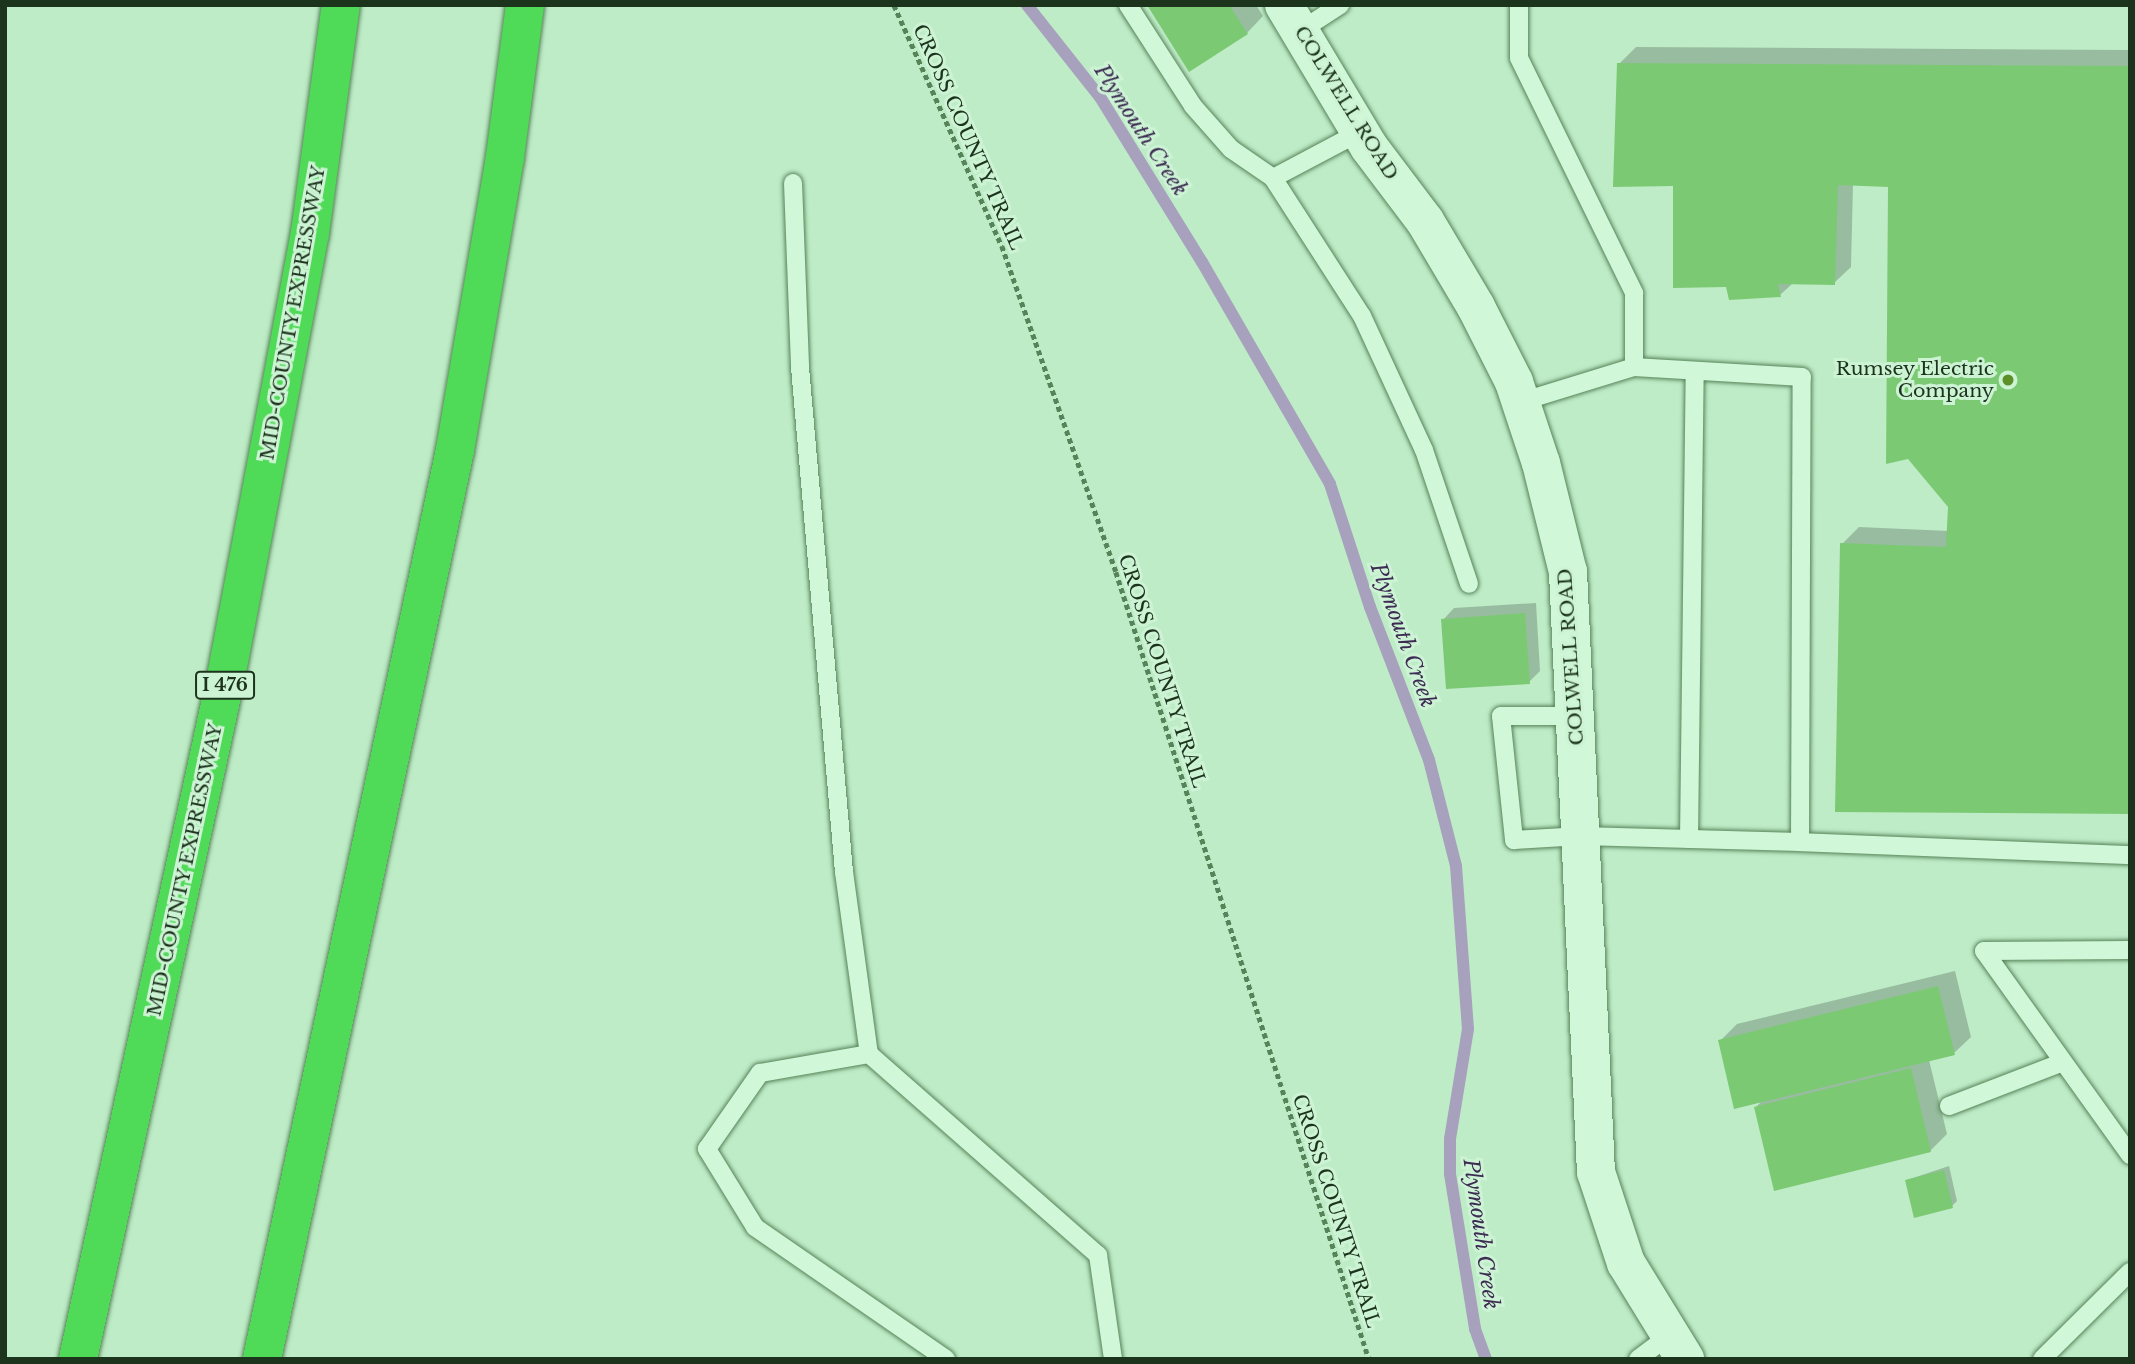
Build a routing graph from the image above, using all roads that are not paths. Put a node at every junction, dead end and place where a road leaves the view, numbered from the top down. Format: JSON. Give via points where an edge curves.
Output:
{"nodes":[{"id":1,"x":341,"y":5,"type":"edge"},
{"id":2,"x":525,"y":5,"type":"edge"},
{"id":3,"x":1128,"y":5,"type":"edge"},
{"id":4,"x":1340,"y":5,"type":"edge"},
{"id":5,"x":1519,"y":5,"type":"edge"},
{"id":6,"x":1292,"y":18,"type":"edge"},
{"id":7,"x":1360,"y":132,"type":"junction"},
{"id":8,"x":1273,"y":178,"type":"junction"},
{"id":9,"x":793,"y":183,"type":"dead end"},
{"id":10,"x":1634,"y":367,"type":"junction"},
{"id":11,"x":1695,"y":371,"type":"junction"},
{"id":12,"x":1520,"y":402,"type":"junction"},
{"id":13,"x":1469,"y":583,"type":"dead end"},
{"id":14,"x":1576,"y":716,"type":"junction"},
{"id":15,"x":1581,"y":836,"type":"junction"},
{"id":16,"x":1689,"y":839,"type":"junction"},
{"id":17,"x":1800,"y":842,"type":"junction"},
{"id":18,"x":2130,"y":855,"type":"edge"},
{"id":19,"x":2130,"y":950,"type":"edge"},
{"id":20,"x":869,"y":1054,"type":"junction"},
{"id":21,"x":2063,"y":1062,"type":"junction"},
{"id":22,"x":1949,"y":1106,"type":"dead end"},
{"id":23,"x":2130,"y":1156,"type":"edge"},
{"id":24,"x":2130,"y":1272,"type":"edge"},
{"id":25,"x":1677,"y":1347,"type":"edge"},
{"id":26,"x":78,"y":1359,"type":"edge"},
{"id":27,"x":262,"y":1359,"type":"edge"},
{"id":28,"x":946,"y":1359,"type":"edge"},
{"id":29,"x":1113,"y":1359,"type":"edge"},
{"id":30,"x":1638,"y":1359,"type":"edge"},
{"id":31,"x":2042,"y":1359,"type":"edge"}],
"edges":[{"from":1,"to":26,"type":"highway","name":"MID-COUNTY EXPRESSWAY","number":"I 476","via":[[310,233],[226,677]]},
{"from":2,"to":27,"type":"highway","via":[[505,157],[455,450]]},
{"from":3,"to":8,"type":"lane","via":[[1193,106],[1231,149]]},
{"from":4,"to":6,"type":"lane"},
{"from":5,"to":10,"type":"lane","via":[[1519,58],[1634,293]]},
{"from":6,"to":7,"type":"street","name":"COLWELL ROAD"},
{"from":7,"to":8,"type":"lane"},
{"from":7,"to":12,"type":"street","name":"COLWELL ROAD","via":[[1425,221],[1470,296]]},
{"from":8,"to":13,"type":"lane","via":[[1362,316],[1424,450]]},
{"from":9,"to":20,"type":"lane","via":[[803,408],[844,872]]},
{"from":10,"to":11,"type":"lane"},
{"from":10,"to":12,"type":"lane"},
{"from":11,"to":16,"type":"lane"},
{"from":11,"to":17,"type":"lane","via":[[1801,377]]},
{"from":12,"to":14,"type":"street","name":"COLWELL ROAD","via":[[1569,572]]},
{"from":14,"to":15,"type":"street","name":"COLWELL ROAD"},
{"from":14,"to":15,"type":"lane","via":[[1501,716],[1514,839]]},
{"from":15,"to":16,"type":"lane"},
{"from":15,"to":25,"type":"street","name":"COLWELL ROAD","via":[[1597,1172],[1626,1263]]},
{"from":16,"to":17,"type":"lane"},
{"from":17,"to":18,"type":"lane"},
{"from":19,"to":21,"type":"lane","via":[[1984,951]]},
{"from":20,"to":28,"type":"lane","via":[[760,1073],[707,1149],[755,1227]]},
{"from":20,"to":29,"type":"lane","via":[[1098,1255]]},
{"from":21,"to":22,"type":"lane"},
{"from":21,"to":23,"type":"lane"},
{"from":24,"to":31,"type":"lane"},
{"from":25,"to":30,"type":"lane"}]}
